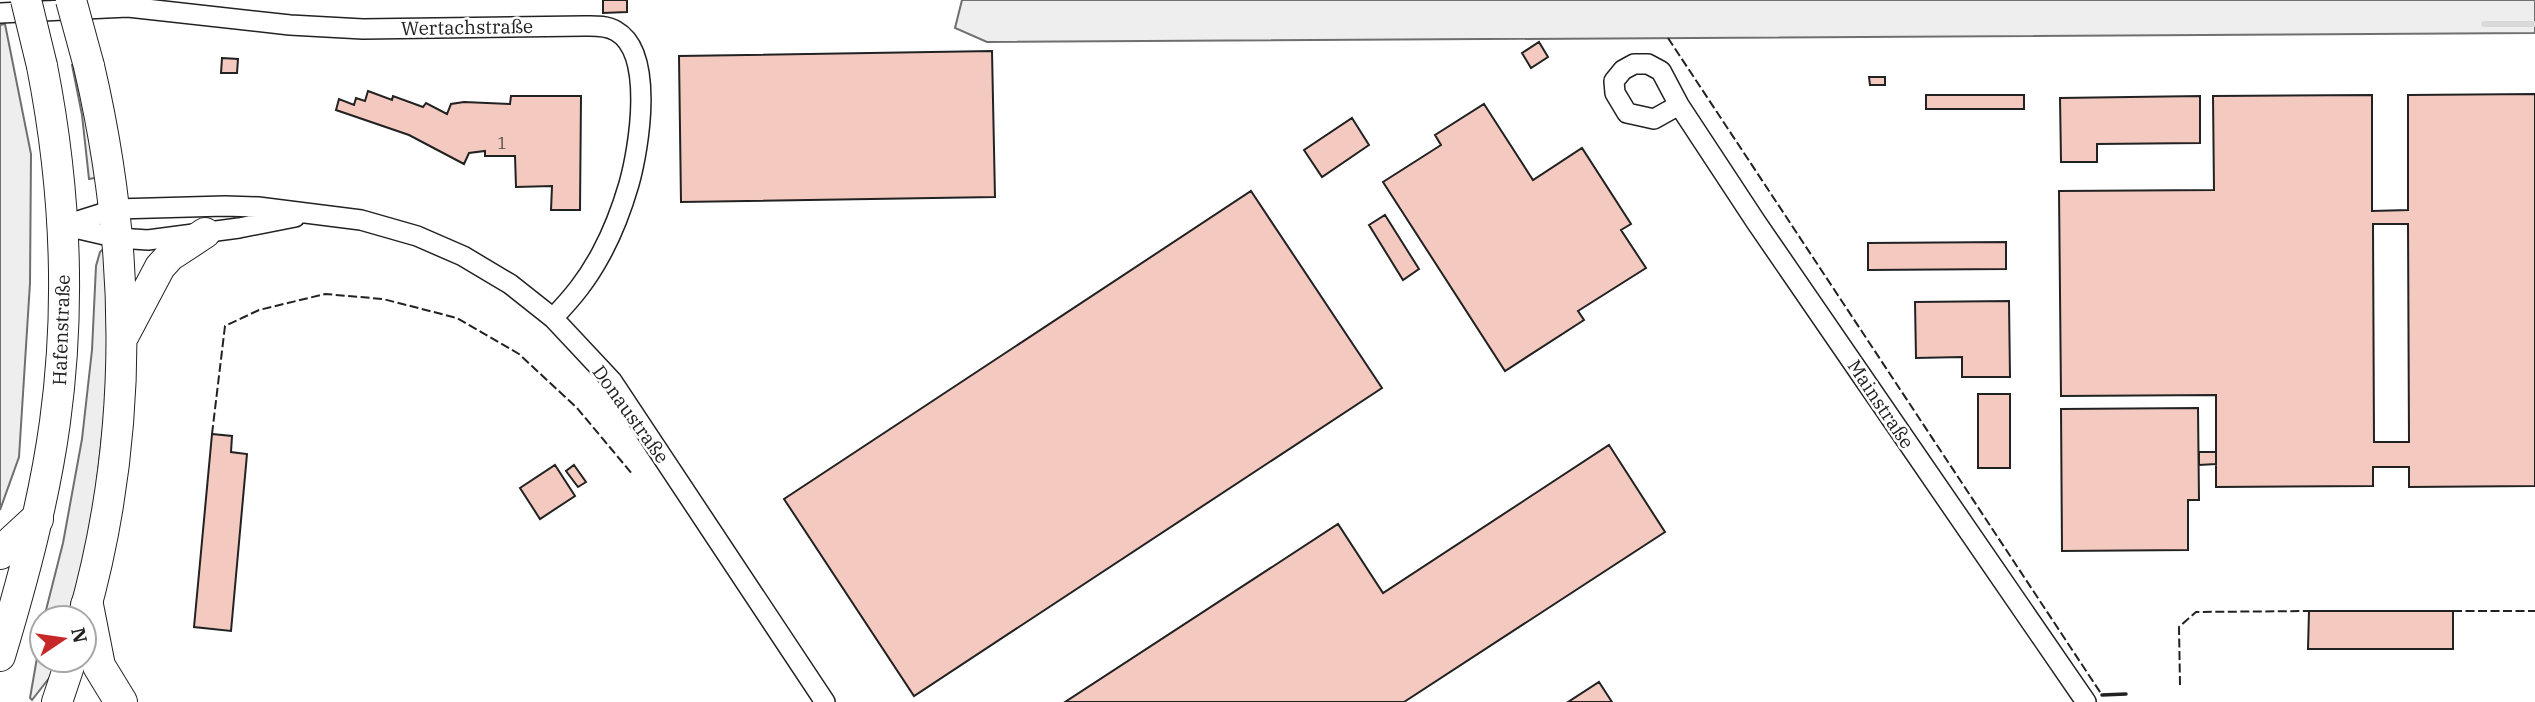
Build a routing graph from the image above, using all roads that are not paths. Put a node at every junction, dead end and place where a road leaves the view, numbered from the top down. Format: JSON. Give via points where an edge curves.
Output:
{"nodes":[{"id":1,"x":26,"y":0,"type":"edge"},
{"id":2,"x":71,"y":0,"type":"edge"},
{"id":3,"x":0,"y":13,"type":"edge"},
{"id":4,"x":1679,"y":105,"type":"dead end"},
{"id":5,"x":313,"y":214,"type":"junction"},
{"id":6,"x":117,"y":223,"type":"junction"},
{"id":7,"x":62,"y":226,"type":"junction"},
{"id":8,"x":205,"y":233,"type":"junction"},
{"id":9,"x":553,"y":318,"type":"junction"},
{"id":10,"x":122,"y":338,"type":"junction"},
{"id":11,"x":37,"y":519,"type":"junction"},
{"id":12,"x":0,"y":553,"type":"edge"},
{"id":13,"x":87,"y":604,"type":"edge"},
{"id":14,"x":0,"y":656,"type":"edge"},
{"id":15,"x":98,"y":662,"type":"edge"},
{"id":16,"x":66,"y":674,"type":"edge"},
{"id":17,"x":57,"y":702,"type":"edge"},
{"id":18,"x":121,"y":702,"type":"edge"},
{"id":19,"x":825,"y":702,"type":"edge"},
{"id":20,"x":2086,"y":702,"type":"edge"}],
"edges":[{"from":1,"to":7,"type":"main road","name":"Hafenstraße","bridge":true,"via":[[55,139]]},
{"from":2,"to":6,"type":"main road","bridge":true,"via":[[107,149]]},
{"from":3,"to":9,"type":"street","name":"Wertachstraße","via":[[128,8],[363,29],[572,26],[617,31],[638,65],[641,83],[629,182],[596,264],[583,286]]},
{"from":4,"to":20,"type":"street","name":"Mainstraße"},
{"from":5,"to":6,"type":"street","name":"Donaustraße","via":[[258,206]]},
{"from":5,"to":8,"type":"street","name":"Donaustraße"},
{"from":5,"to":9,"type":"street","name":"Donaustraße","via":[[361,220],[417,236],[463,256]]},
{"from":6,"to":7,"type":"street","name":"Donaustraße"},
{"from":6,"to":7,"type":"street","name":"Donaustraße"},
{"from":6,"to":8,"type":"street","name":"Donaustraße","via":[[148,240]]},
{"from":6,"to":10,"type":"main road"},
{"from":7,"to":11,"type":"main road","name":"Hafenstraße","via":[[60,373]]},
{"from":8,"to":10,"type":"main road","via":[[160,267]]},
{"from":9,"to":19,"type":"street","name":"Donaustraße","via":[[612,381]]},
{"from":10,"to":13,"type":"main road","via":[[115,456]]},
{"from":11,"to":12,"type":"highway"},
{"from":11,"to":14,"type":"main road","name":"Hafenstraße"},
{"from":15,"to":18,"type":"highway"},
{"from":16,"to":17,"type":"main road"}]}
